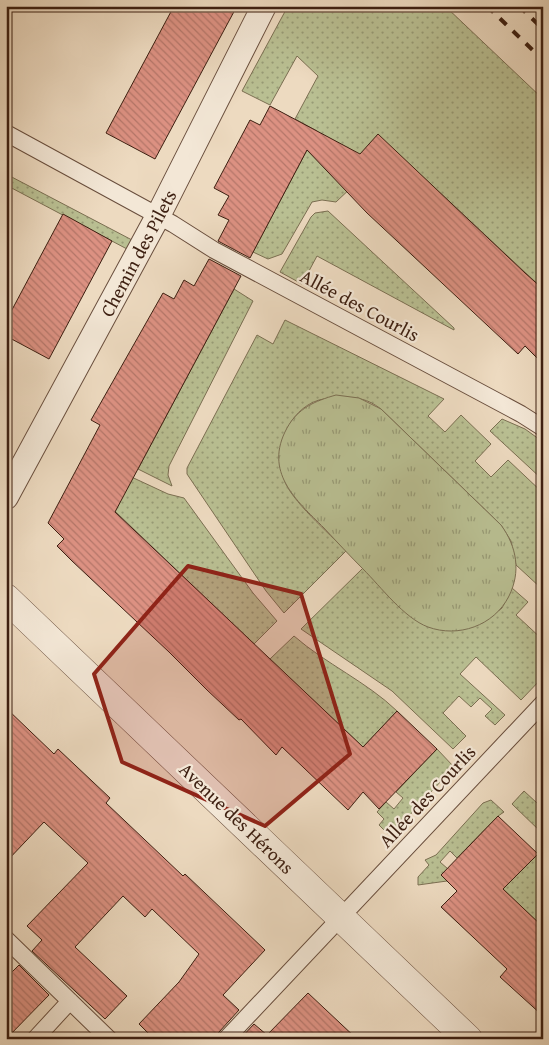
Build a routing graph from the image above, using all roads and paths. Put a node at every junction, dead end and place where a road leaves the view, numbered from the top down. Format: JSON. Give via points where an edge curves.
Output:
{"nodes":[{"id":1,"x":264,"y":6,"type":"edge"},
{"id":2,"x":6,"y":133,"type":"edge"},
{"id":3,"x":158,"y":216,"type":"junction"},
{"id":4,"x":543,"y":428,"type":"edge"},
{"id":5,"x":6,"y":497,"type":"edge"},
{"id":6,"x":6,"y":598,"type":"edge"},
{"id":7,"x":543,"y":703,"type":"edge"},
{"id":8,"x":341,"y":917,"type":"junction"},
{"id":9,"x":6,"y":939,"type":"edge"},
{"id":10,"x":70,"y":1001,"type":"junction"},
{"id":11,"x":35,"y":1039,"type":"edge"},
{"id":12,"x":109,"y":1039,"type":"edge"},
{"id":13,"x":226,"y":1039,"type":"edge"},
{"id":14,"x":468,"y":1039,"type":"edge"}],
"edges":[{"from":1,"to":3,"type":"street","name":"Chemin des Pilets"},
{"from":2,"to":3,"type":"lane","name":"Allée des Courlis"},
{"from":3,"to":4,"type":"lane","name":"Allée des Courlis","via":[[214,250]]},
{"from":3,"to":5,"type":"street","name":"Chemin des Pilets"},
{"from":6,"to":8,"type":"street","name":"Avenue des Hérons"},
{"from":7,"to":8,"type":"lane","name":"Allée des Courlis"},
{"from":8,"to":13,"type":"lane","name":"Allée des Courlis"},
{"from":8,"to":14,"type":"street","name":"Avenue des Hérons"},
{"from":9,"to":10,"type":"lane"},
{"from":10,"to":11,"type":"lane"},
{"from":10,"to":12,"type":"lane"}]}
